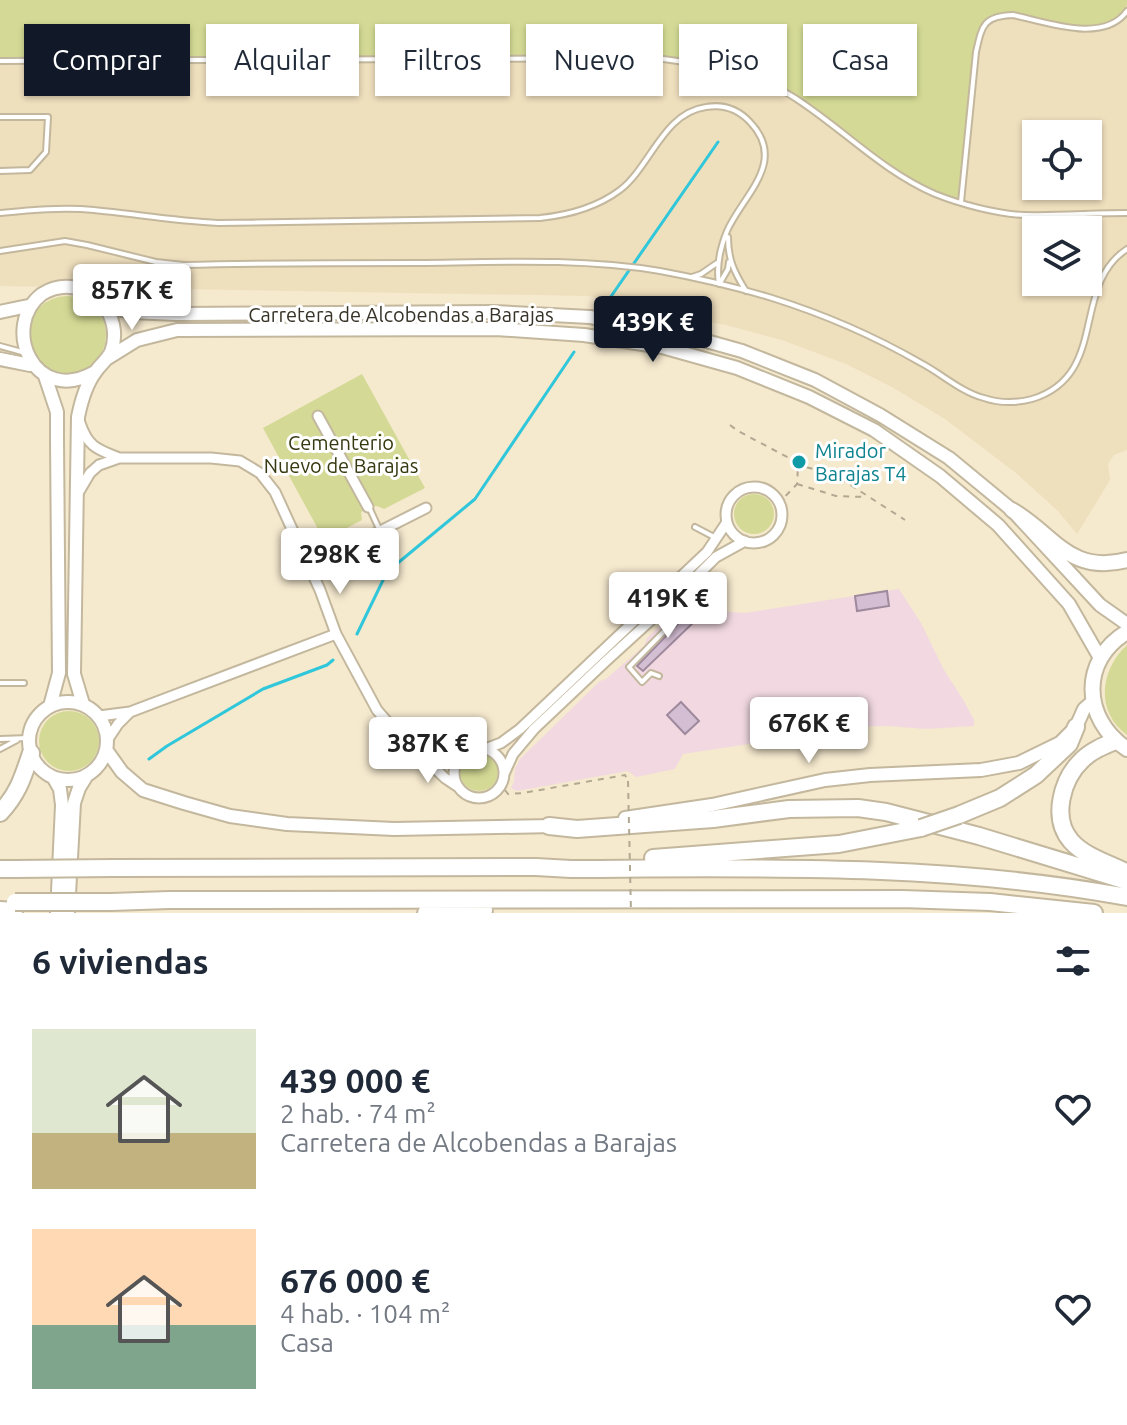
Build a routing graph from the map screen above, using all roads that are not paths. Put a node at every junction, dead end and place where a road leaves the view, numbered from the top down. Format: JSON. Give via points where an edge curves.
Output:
{"nodes":[{"id":1,"x":1127,"y":11,"type":"edge"},
{"id":2,"x":0,"y":61,"type":"edge"},
{"id":3,"x":0,"y":117,"type":"edge"},
{"id":4,"x":0,"y":171,"type":"edge"},
{"id":5,"x":961,"y":202,"type":"junction"},
{"id":6,"x":0,"y":213,"type":"edge"},
{"id":7,"x":1127,"y":213,"type":"edge"},
{"id":8,"x":728,"y":231,"type":"junction"},
{"id":9,"x":1127,"y":249,"type":"edge"},
{"id":10,"x":0,"y":251,"type":"edge"},
{"id":11,"x":729,"y":260,"type":"junction"},
{"id":12,"x":717,"y":263,"type":"junction"},
{"id":13,"x":688,"y":278,"type":"junction"},
{"id":14,"x":719,"y":285,"type":"junction"},
{"id":15,"x":746,"y":291,"type":"junction"},
{"id":16,"x":28,"y":306,"type":"junction"},
{"id":17,"x":106,"y":307,"type":"junction"},
{"id":18,"x":0,"y":312,"type":"edge"},
{"id":19,"x":0,"y":346,"type":"edge"},
{"id":20,"x":22,"y":352,"type":"junction"},
{"id":21,"x":108,"y":358,"type":"junction"},
{"id":22,"x":0,"y":359,"type":"edge"},
{"id":23,"x":30,"y":365,"type":"junction"},
{"id":24,"x":95,"y":372,"type":"junction"},
{"id":25,"x":45,"y":376,"type":"junction"},
{"id":26,"x":318,"y":416,"type":"dead end"},
{"id":27,"x":78,"y":417,"type":"junction"},
{"id":28,"x":119,"y":458,"type":"junction"},
{"id":29,"x":77,"y":495,"type":"junction"},
{"id":30,"x":368,"y":507,"type":"joint"},
{"id":31,"x":426,"y":508,"type":"dead end"},
{"id":32,"x":1012,"y":510,"type":"junction"},
{"id":33,"x":727,"y":522,"type":"junction"},
{"id":34,"x":695,"y":527,"type":"dead end"},
{"id":35,"x":380,"y":531,"type":"junction"},
{"id":36,"x":717,"y":538,"type":"junction"},
{"id":37,"x":745,"y":541,"type":"junction"},
{"id":38,"x":1127,"y":560,"type":"edge"},
{"id":39,"x":309,"y":567,"type":"junction"},
{"id":40,"x":676,"y":619,"type":"dead end"},
{"id":41,"x":1127,"y":624,"type":"edge"},
{"id":42,"x":1127,"y":632,"type":"edge"},
{"id":43,"x":336,"y":634,"type":"junction"},
{"id":44,"x":1100,"y":658,"type":"junction"},
{"id":45,"x":659,"y":676,"type":"dead end"},
{"id":46,"x":0,"y":683,"type":"edge"},
{"id":47,"x":24,"y":683,"type":"dead end"},
{"id":48,"x":1092,"y":702,"type":"junction"},
{"id":49,"x":83,"y":704,"type":"junction"},
{"id":50,"x":50,"y":706,"type":"junction"},
{"id":51,"x":130,"y":712,"type":"junction"},
{"id":52,"x":99,"y":716,"type":"junction"},
{"id":53,"x":1076,"y":727,"type":"junction"},
{"id":54,"x":0,"y":739,"type":"edge"},
{"id":55,"x":26,"y":743,"type":"junction"},
{"id":56,"x":107,"y":745,"type":"junction"},
{"id":57,"x":1121,"y":745,"type":"edge"},
{"id":58,"x":1,"y":747,"type":"edge"},
{"id":59,"x":485,"y":749,"type":"junction"},
{"id":60,"x":424,"y":758,"type":"junction"},
{"id":61,"x":460,"y":758,"type":"junction"},
{"id":62,"x":504,"y":774,"type":"junction"},
{"id":63,"x":87,"y":775,"type":"junction"},
{"id":64,"x":53,"y":777,"type":"junction"},
{"id":65,"x":457,"y":786,"type":"junction"},
{"id":66,"x":0,"y":813,"type":"edge"},
{"id":67,"x":549,"y":826,"type":"junction"},
{"id":68,"x":536,"y":867,"type":"junction"},
{"id":69,"x":8,"y":869,"type":"edge"},
{"id":70,"x":1127,"y":872,"type":"edge"},
{"id":71,"x":1127,"y":881,"type":"edge"},
{"id":72,"x":1127,"y":897,"type":"edge"},
{"id":73,"x":7,"y":906,"type":"edge"},
{"id":74,"x":626,"y":906,"type":"edge"},
{"id":75,"x":57,"y":913,"type":"edge"},
{"id":76,"x":68,"y":913,"type":"edge"},
{"id":77,"x":426,"y":913,"type":"edge"},
{"id":78,"x":1094,"y":913,"type":"edge"}],
"edges":[{"from":1,"to":5,"type":"lane","via":[[1121,20],[1099,30],[1013,15],[985,22],[976,52]]},
{"from":2,"to":5,"type":"lane","via":[[656,58],[701,63],[793,97],[880,163],[935,194]]},
{"from":3,"to":4,"type":"lane","via":[[48,117],[46,152],[30,170]]},
{"from":5,"to":7,"type":"lane","via":[[1022,215]]},
{"from":6,"to":8,"type":"lane","via":[[91,210],[218,223],[562,215],[588,208],[622,188],[679,118],[693,108],[711,106],[741,113],[761,136],[764,152],[756,186]]},
{"from":8,"to":11,"type":"lane"},
{"from":8,"to":12,"type":"lane"},
{"from":9,"to":15,"type":"lane","via":[[1100,280],[1084,349],[1070,373],[1046,393],[1016,402],[982,398],[855,329]]},
{"from":10,"to":13,"type":"lane","via":[[65,241],[184,265],[518,262],[610,265]]},
{"from":11,"to":14,"type":"lane"},
{"from":11,"to":15,"type":"lane"},
{"from":12,"to":13,"type":"lane"},
{"from":12,"to":14,"type":"lane"},
{"from":13,"to":14,"type":"lane"},
{"from":14,"to":15,"type":"lane"},
{"from":16,"to":17,"type":"street","via":[[45,292],[67,287],[89,292]]},
{"from":16,"to":18,"type":"street"},
{"from":16,"to":20,"type":"street","via":[[19,328]]},
{"from":17,"to":21,"type":"street","via":[[114,332]]},
{"from":17,"to":32,"type":"street","name":"Carretera de Alcobendas a Barajas","via":[[176,314],[494,312],[590,317],[667,330],[742,351],[815,380],[949,458]]},
{"from":19,"to":20,"type":"lane"},
{"from":20,"to":23,"type":"street"},
{"from":21,"to":24,"type":"street"},
{"from":21,"to":44,"type":"street","name":"Carretera de Alcobendas a Barajas","via":[[137,340],[177,330],[496,329],[662,347],[737,368],[874,430],[940,476],[998,525],[1069,604]]},
{"from":22,"to":23,"type":"street"},
{"from":23,"to":25,"type":"street"},
{"from":24,"to":25,"type":"street","via":[[71,382]]},
{"from":24,"to":27,"type":"street"},
{"from":25,"to":50,"type":"street","via":[[57,412],[59,673]]},
{"from":26,"to":30,"type":"street"},
{"from":27,"to":28,"type":"street","via":[[85,438],[96,449]]},
{"from":27,"to":29,"type":"street"},
{"from":28,"to":29,"type":"street","via":[[99,465]]},
{"from":28,"to":39,"type":"street","via":[[240,461],[260,473],[275,492]]},
{"from":29,"to":49,"type":"street","via":[[74,674]]},
{"from":30,"to":35,"type":"lane"},
{"from":31,"to":35,"type":"street"},
{"from":32,"to":38,"type":"main road","via":[[1073,557],[1104,564]]},
{"from":32,"to":41,"type":"street","name":"Carretera de Alcobendas a Barajas","via":[[1100,605]]},
{"from":33,"to":36,"type":"street"},
{"from":33,"to":37,"type":"street"},
{"from":33,"to":37,"type":"street","via":[[728,504],[740,490],[758,487],[774,496],[781,512],[777,530],[763,541]]},
{"from":34,"to":36,"type":"lane"},
{"from":35,"to":39,"type":"street"},
{"from":36,"to":59,"type":"street","via":[[520,729]]},
{"from":37,"to":62,"type":"street","via":[[716,557],[534,729]]},
{"from":39,"to":43,"type":"street"},
{"from":40,"to":45,"type":"lane","via":[[629,667],[642,682],[651,673]]},
{"from":42,"to":44,"type":"main road"},
{"from":43,"to":51,"type":"street"},
{"from":43,"to":60,"type":"street","via":[[377,710]]},
{"from":44,"to":48,"type":"main road"},
{"from":46,"to":47,"type":"lane"},
{"from":48,"to":53,"type":"street"},
{"from":48,"to":57,"type":"main road","via":[[1100,723]]},
{"from":49,"to":50,"type":"street","via":[[66,701]]},
{"from":49,"to":52,"type":"street"},
{"from":50,"to":55,"type":"street","via":[[39,714]]},
{"from":51,"to":52,"type":"street"},
{"from":51,"to":56,"type":"street"},
{"from":52,"to":56,"type":"street"},
{"from":53,"to":67,"type":"street","via":[[1060,743],[1019,763],[825,780],[712,805]]},
{"from":53,"to":68,"type":"highway","bridge":true,"via":[[1069,744],[1036,775],[1000,798],[921,828],[825,845]]},
{"from":54,"to":55,"type":"lane"},
{"from":55,"to":58,"type":"lane"},
{"from":55,"to":64,"type":"street","via":[[36,763]]},
{"from":55,"to":66,"type":"highway","via":[[19,789]]},
{"from":56,"to":63,"type":"street","via":[[102,761]]},
{"from":56,"to":67,"type":"street","via":[[122,772],[143,790],[230,816],[394,829]]},
{"from":57,"to":70,"type":"highway","via":[[1091,752],[1073,770],[1060,809],[1070,840],[1086,854]]},
{"from":59,"to":61,"type":"street"},
{"from":59,"to":62,"type":"street","via":[[499,758]]},
{"from":60,"to":61,"type":"street"},
{"from":60,"to":65,"type":"street"},
{"from":61,"to":65,"type":"street","via":[[454,770]]},
{"from":62,"to":65,"type":"street","via":[[499,789],[485,798],[469,796]]},
{"from":63,"to":64,"type":"street"},
{"from":63,"to":76,"type":"street","via":[[74,803]]},
{"from":64,"to":75,"type":"street","via":[[62,805]]},
{"from":67,"to":71,"type":"highway","via":[[577,829],[789,809],[858,808],[979,836]]},
{"from":68,"to":69,"type":"highway","bridge":true},
{"from":68,"to":72,"type":"highway","via":[[818,869],[965,877]]},
{"from":73,"to":74,"type":"highway","bridge":true,"via":[[169,900]]},
{"from":73,"to":76,"type":"highway"},
{"from":74,"to":77,"type":"highway"},
{"from":74,"to":78,"type":"highway","via":[[902,899]]}]}
